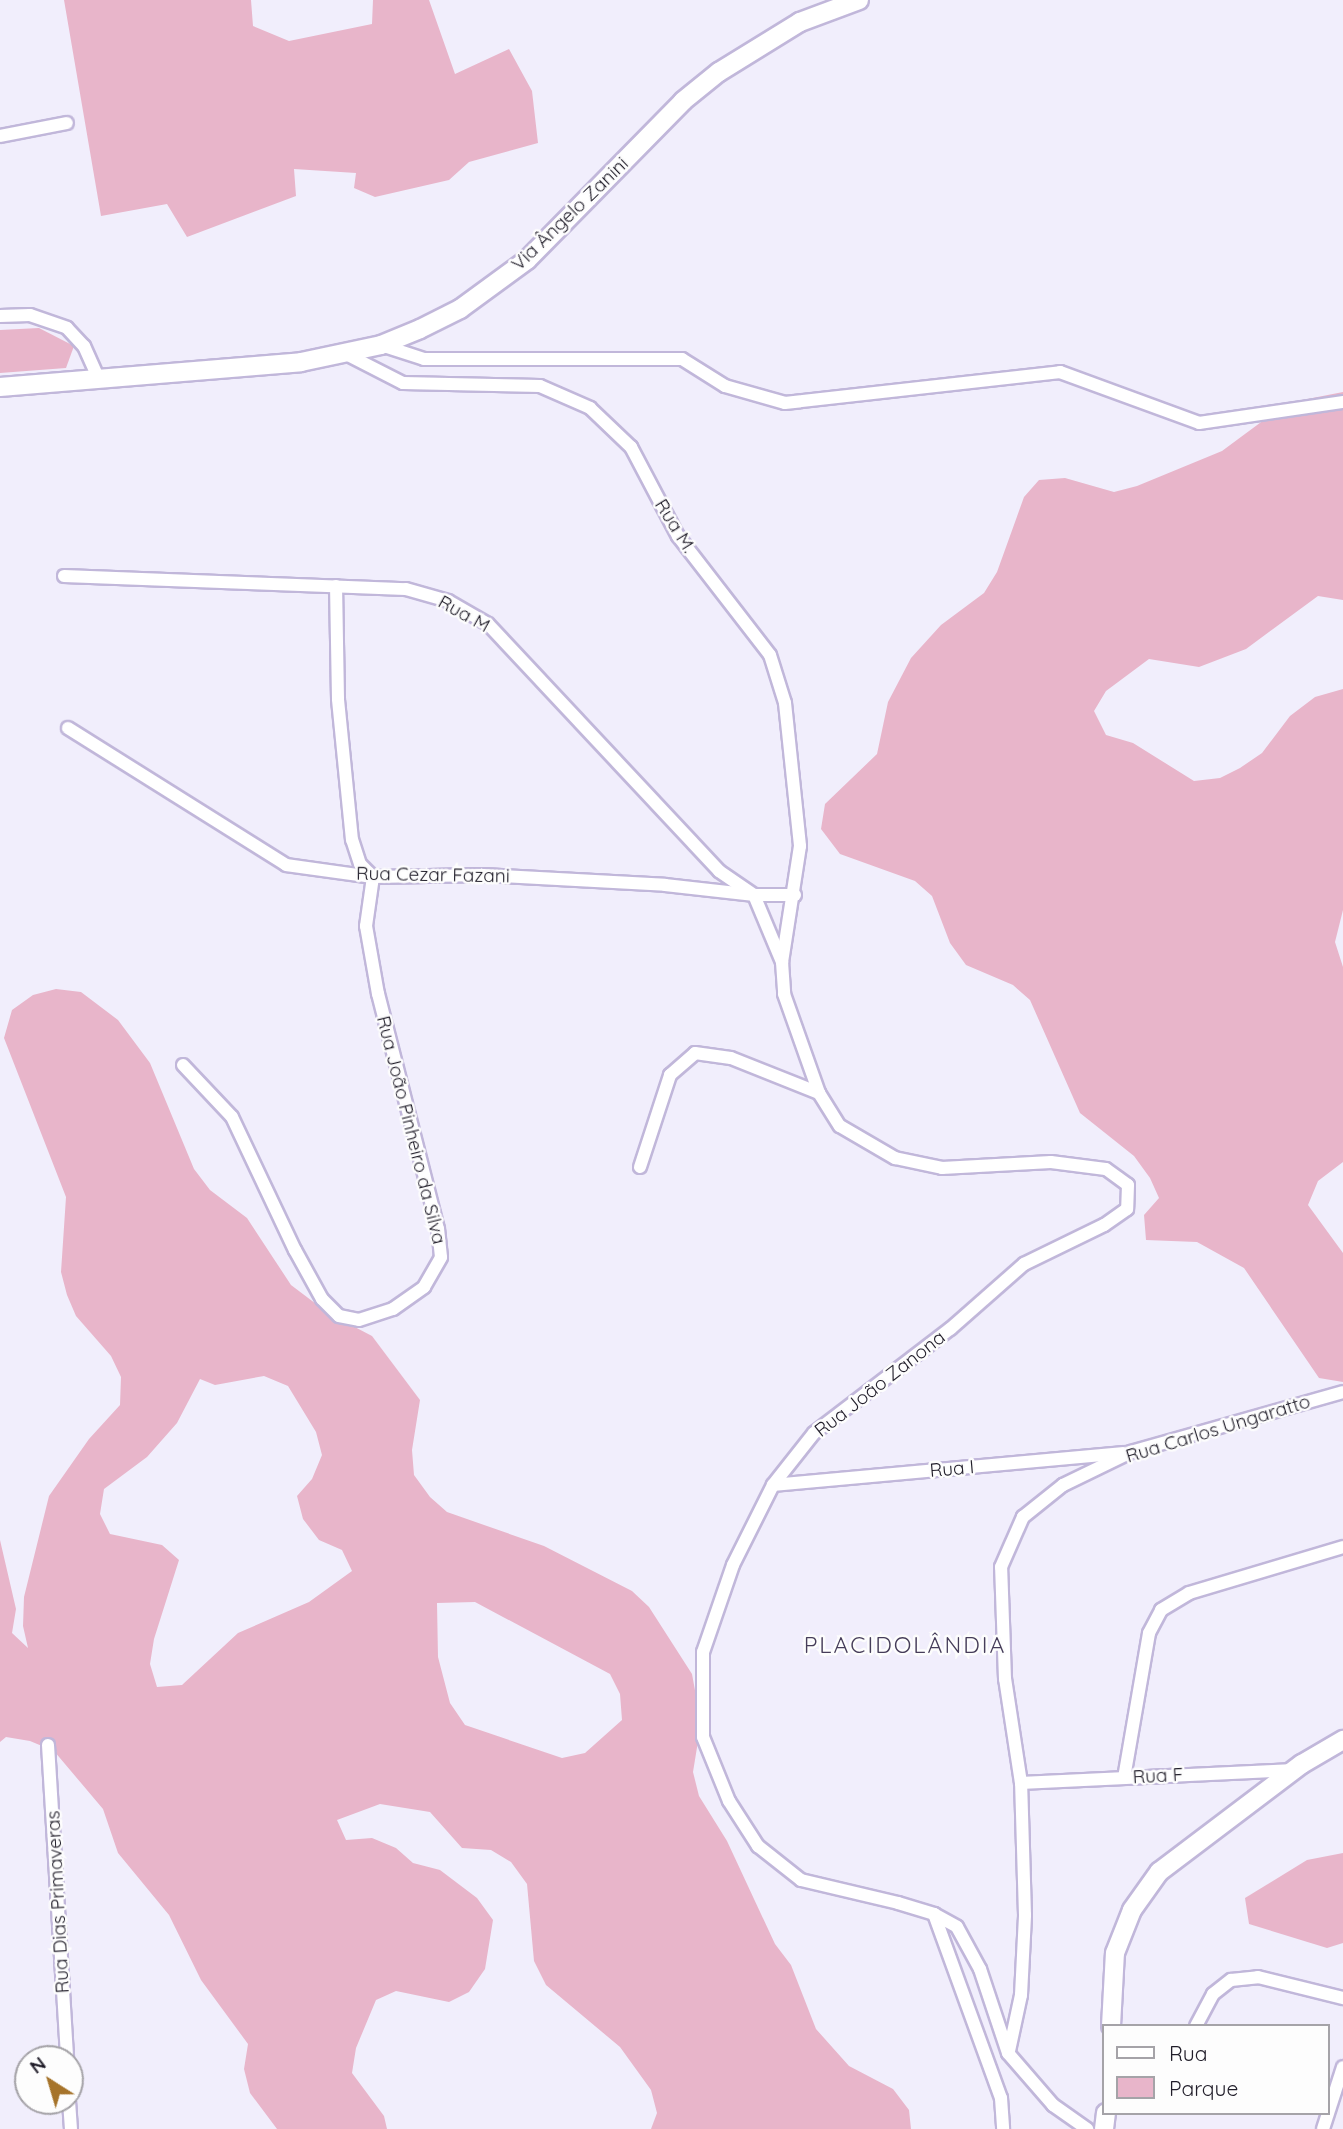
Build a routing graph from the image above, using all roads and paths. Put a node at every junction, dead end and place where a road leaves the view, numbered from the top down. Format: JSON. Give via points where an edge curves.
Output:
{"nodes":[{"id":1,"x":859,"y":0,"type":"edge"},
{"id":2,"x":67,"y":123,"type":"dead end"},
{"id":3,"x":0,"y":136,"type":"edge"},
{"id":4,"x":0,"y":316,"type":"edge"},
{"id":5,"x":381,"y":345,"type":"junction"},
{"id":6,"x":346,"y":354,"type":"junction"},
{"id":7,"x":99,"y":380,"type":"junction"},
{"id":8,"x":0,"y":387,"type":"edge"},
{"id":9,"x":1343,"y":402,"type":"edge"},
{"id":10,"x":64,"y":576,"type":"dead end"},
{"id":11,"x":336,"y":586,"type":"junction"},
{"id":12,"x":68,"y":727,"type":"dead end"},
{"id":13,"x":373,"y":877,"type":"junction"},
{"id":14,"x":754,"y":895,"type":"junction"},
{"id":15,"x":795,"y":895,"type":"junction"},
{"id":16,"x":782,"y":962,"type":"junction"},
{"id":17,"x":183,"y":1065,"type":"dead end"},
{"id":18,"x":818,"y":1093,"type":"junction"},
{"id":19,"x":640,"y":1167,"type":"dead end"},
{"id":20,"x":1343,"y":1392,"type":"edge"},
{"id":21,"x":1131,"y":1452,"type":"junction"},
{"id":22,"x":773,"y":1485,"type":"junction"},
{"id":23,"x":1343,"y":1547,"type":"edge"},
{"id":24,"x":1343,"y":1740,"type":"edge"},
{"id":25,"x":48,"y":1745,"type":"dead end"},
{"id":26,"x":1295,"y":1770,"type":"junction"},
{"id":27,"x":1124,"y":1778,"type":"junction"},
{"id":28,"x":1021,"y":1783,"type":"junction"},
{"id":29,"x":934,"y":1914,"type":"junction"},
{"id":30,"x":1343,"y":1998,"type":"edge"},
{"id":31,"x":1111,"y":2024,"type":"edge"},
{"id":32,"x":1197,"y":2024,"type":"edge"},
{"id":33,"x":66,"y":2045,"type":"edge"},
{"id":34,"x":1008,"y":2053,"type":"junction"},
{"id":35,"x":1343,"y":2067,"type":"edge"},
{"id":36,"x":1329,"y":2110,"type":"edge"},
{"id":37,"x":1003,"y":2129,"type":"edge"},
{"id":38,"x":1087,"y":2129,"type":"edge"}],
"edges":[{"from":1,"to":5,"type":"street","name":"Via Ângelo Zanini","via":[[790,27],[719,72],[683,101],[527,260],[460,309]]},
{"from":2,"to":3,"type":"street"},
{"from":4,"to":7,"type":"street","via":[[30,314],[67,328],[84,346]]},
{"from":5,"to":6,"type":"street","name":"Via Ângelo Zanini"},
{"from":5,"to":9,"type":"street","via":[[424,359],[682,359],[725,386],[785,403],[1060,372],[1199,423]]},
{"from":6,"to":7,"type":"street","name":"Via Ângelo Zanini"},
{"from":6,"to":15,"type":"street","name":"Rua M.","via":[[403,383],[540,386],[590,408],[631,447],[678,536],[770,654],[786,716],[800,846]]},
{"from":7,"to":8,"type":"street","name":"Via Ângelo Zanini"},
{"from":10,"to":11,"type":"street","name":"Rua M"},
{"from":11,"to":13,"type":"street","via":[[338,699],[352,840],[360,864]]},
{"from":11,"to":14,"type":"street","name":"Rua M","via":[[406,589],[448,601],[488,624],[719,871]]},
{"from":12,"to":13,"type":"street","name":"Rua Cezar Fazani","via":[[271,859]]},
{"from":13,"to":14,"type":"street","name":"Rua Cezar Fazani","via":[[509,877]]},
{"from":13,"to":17,"type":"street","name":"Rua João Pinheiro da Silva","via":[[366,926],[378,994],[438,1229],[441,1257],[424,1287],[393,1309],[359,1320],[339,1315],[322,1299],[295,1250],[232,1117]]},
{"from":14,"to":15,"type":"street"},
{"from":14,"to":16,"type":"street"},
{"from":15,"to":16,"type":"street","name":"Rua João Zanona"},
{"from":16,"to":18,"type":"street","name":"Rua João Zanona","via":[[784,994]]},
{"from":18,"to":19,"type":"street","via":[[723,1055],[695,1053],[670,1075]]},
{"from":18,"to":22,"type":"street","name":"Rua João Zanona","via":[[840,1126],[895,1158],[942,1168],[1051,1162],[1106,1168],[1128,1185],[1127,1209],[1024,1264],[950,1329],[814,1433]]},
{"from":20,"to":21,"type":"street","name":"Rua Carlos Ungaratto"},
{"from":21,"to":22,"type":"street","name":"Rua I"},
{"from":21,"to":28,"type":"street","name":"Rua Carlos Ungaratto","via":[[1063,1485],[1023,1517],[1001,1567],[1005,1679]]},
{"from":22,"to":29,"type":"street","name":"Rua João Zanona","via":[[733,1565],[703,1652],[703,1737],[729,1801],[758,1846],[802,1880]]},
{"from":23,"to":27,"type":"street","via":[[1189,1593],[1161,1610],[1149,1633]]},
{"from":24,"to":26,"type":"street"},
{"from":25,"to":33,"type":"street","name":"Rua Dias Primaveras"},
{"from":26,"to":27,"type":"street","name":"Rua F"},
{"from":26,"to":31,"type":"street","via":[[1158,1872],[1132,1910],[1115,1952]]},
{"from":27,"to":28,"type":"street","name":"Rua F"},
{"from":28,"to":34,"type":"street","name":"Rua Carlos Ungaratto","via":[[1025,1915],[1021,1995]]},
{"from":29,"to":34,"type":"street","name":"Rua João Zanona","via":[[957,1927],[980,1969]]},
{"from":29,"to":37,"type":"street","via":[[1001,2098]]},
{"from":30,"to":32,"type":"street","via":[[1258,1977],[1231,1980],[1213,1994]]},
{"from":34,"to":38,"type":"street","name":"Rua João Zanona","via":[[1053,2105]]},
{"from":35,"to":36,"type":"street"}]}
